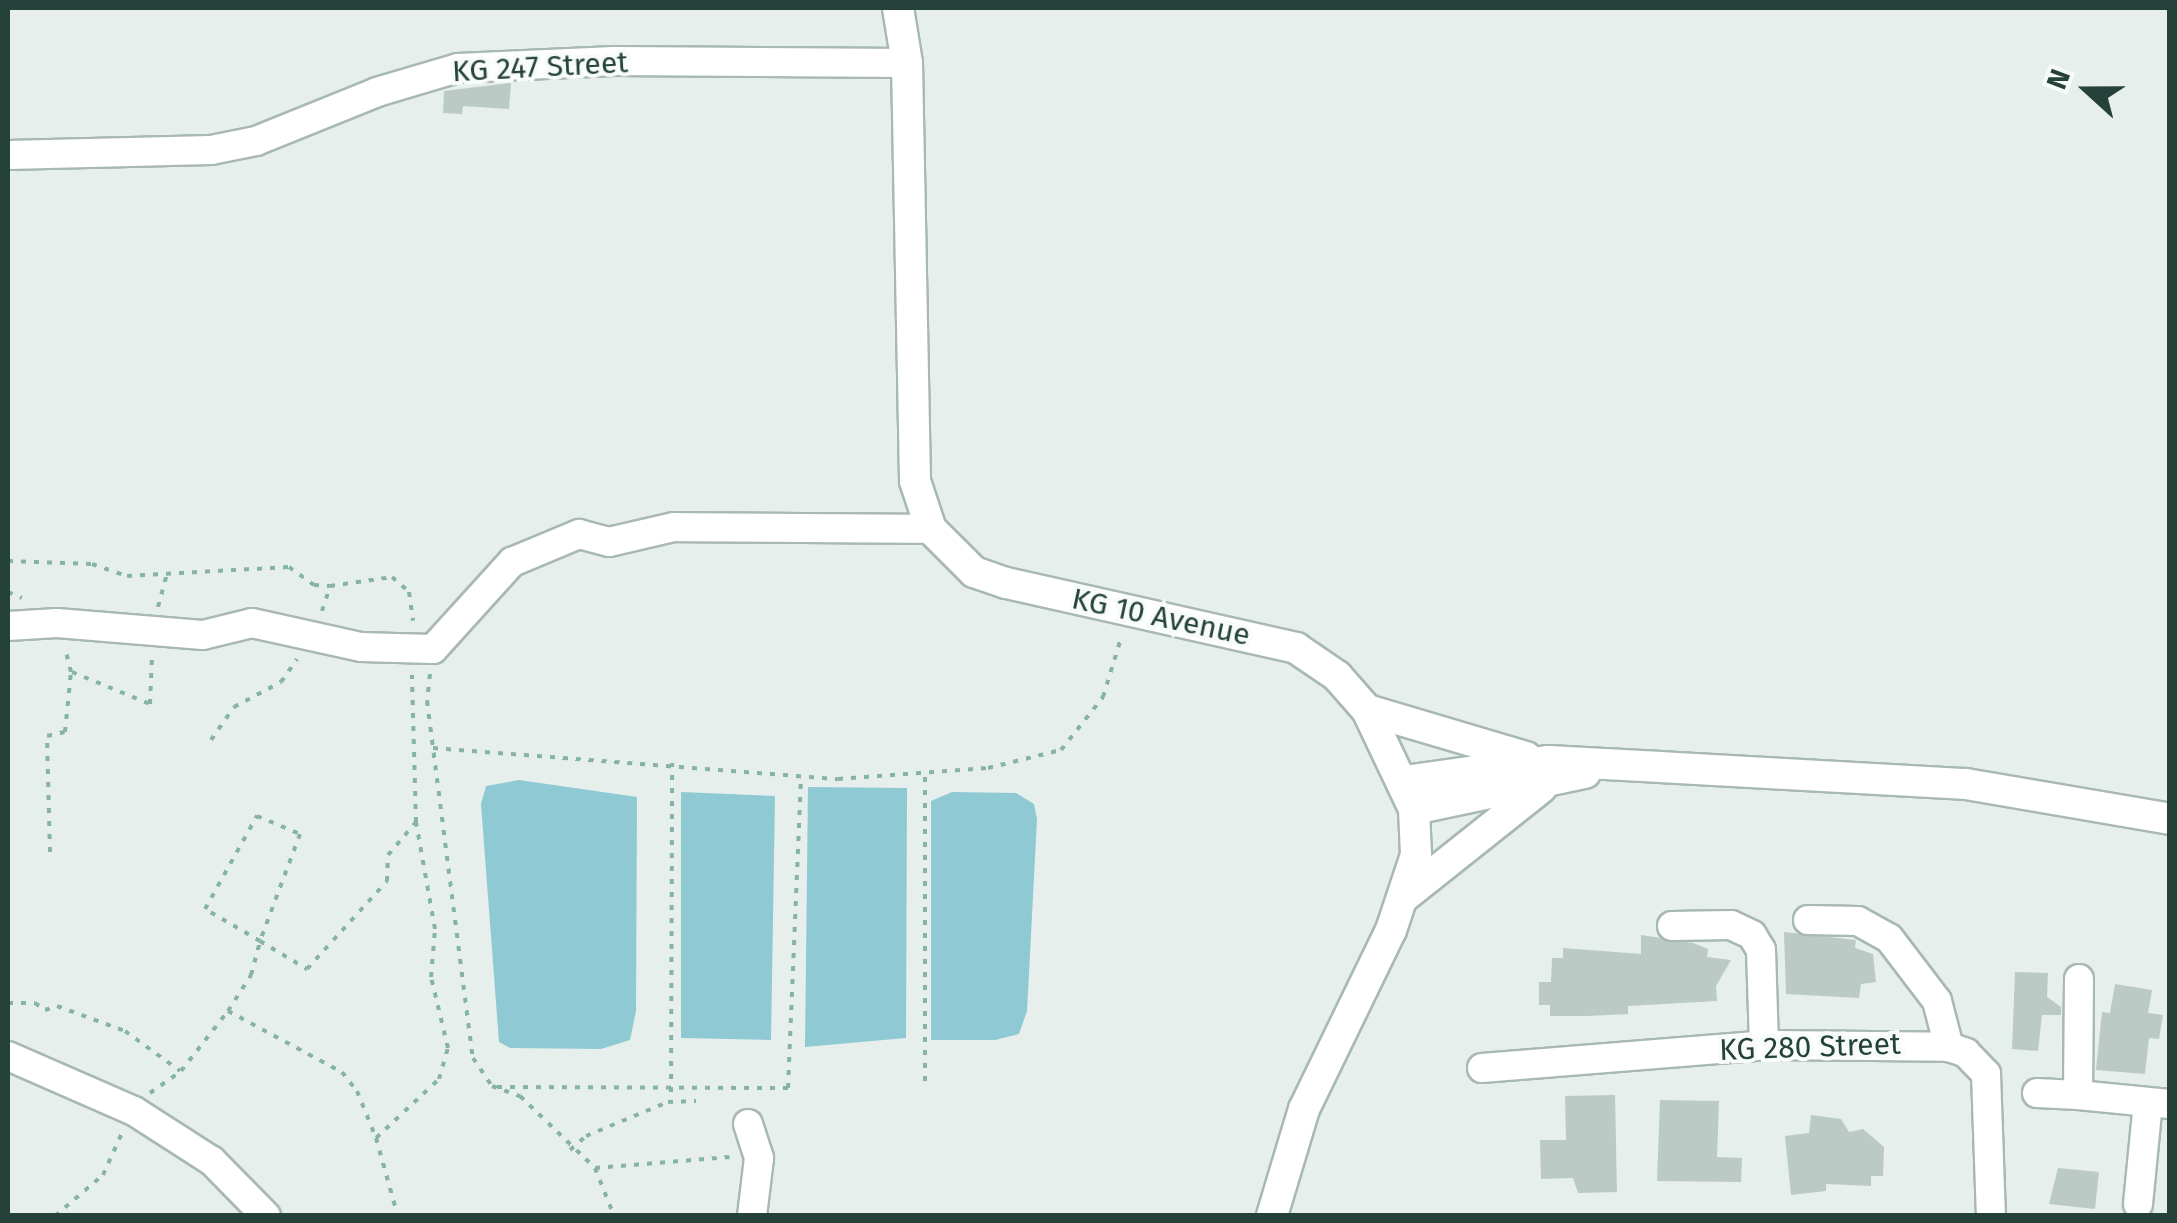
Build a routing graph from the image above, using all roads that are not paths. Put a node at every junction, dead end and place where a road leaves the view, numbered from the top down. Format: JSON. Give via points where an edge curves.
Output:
{"nodes":[{"id":1,"x":898,"y":8,"type":"edge"},
{"id":2,"x":906,"y":62,"type":"junction"},
{"id":3,"x":8,"y":155,"type":"edge"},
{"id":4,"x":931,"y":529,"type":"junction"},
{"id":5,"x":8,"y":626,"type":"edge"},
{"id":6,"x":1367,"y":710,"type":"junction"},
{"id":7,"x":1550,"y":772,"type":"junction"},
{"id":8,"x":1409,"y":795,"type":"junction"},
{"id":9,"x":2170,"y":818,"type":"edge"},
{"id":10,"x":1402,"y":898,"type":"junction"},
{"id":11,"x":1808,"y":920,"type":"dead end"},
{"id":12,"x":1672,"y":926,"type":"dead end"},
{"id":13,"x":2079,"y":978,"type":"dead end"},
{"id":14,"x":1764,"y":1046,"type":"junction"},
{"id":15,"x":1950,"y":1047,"type":"junction"},
{"id":16,"x":8,"y":1056,"type":"edge"},
{"id":17,"x":1482,"y":1068,"type":"dead end"},
{"id":18,"x":2037,"y":1093,"type":"dead end"},
{"id":19,"x":2078,"y":1094,"type":"junction"},
{"id":20,"x":2159,"y":1103,"type":"edge"},
{"id":21,"x":752,"y":1137,"type":"road end"},
{"id":22,"x":2138,"y":1204,"type":"dead end"},
{"id":23,"x":266,"y":1216,"type":"edge"},
{"id":24,"x":752,"y":1216,"type":"edge"},
{"id":25,"x":1272,"y":1216,"type":"edge"},
{"id":26,"x":1991,"y":1216,"type":"edge"}],
"edges":[{"from":1,"to":2,"type":"street","name":"KG 10 Avenue"},
{"from":2,"to":3,"type":"street","name":"KG 247 Street","via":[[474,66],[422,77],[288,130],[211,150]]},
{"from":2,"to":4,"type":"street","name":"KG 10 Avenue","via":[[915,481]]},
{"from":4,"to":5,"type":"street","via":[[674,527],[609,542],[579,534],[512,562],[424,648],[361,648],[252,624],[202,635],[57,623]]},
{"from":4,"to":6,"type":"street","name":"KG 10 Avenue","via":[[974,572],[1296,648],[1336,676]]},
{"from":6,"to":7,"type":"street"},
{"from":6,"to":8,"type":"street","name":"KG 10 Avenue"},
{"from":7,"to":8,"type":"street"},
{"from":7,"to":9,"type":"street","via":[[1612,765],[1966,784]]},
{"from":7,"to":10,"type":"street"},
{"from":8,"to":10,"type":"street","name":"KG 10 Avenue","via":[[1416,855]]},
{"from":10,"to":25,"type":"street","name":"KG 10 Avenue","via":[[1304,1109]]},
{"from":11,"to":15,"type":"street","via":[[1858,922],[1889,938],[1938,1001]]},
{"from":12,"to":14,"type":"street","via":[[1732,925],[1752,935],[1761,950]]},
{"from":13,"to":19,"type":"street"},
{"from":14,"to":15,"type":"street","name":"KG 280 Street"},
{"from":14,"to":17,"type":"street","name":"KG 280 Street"},
{"from":15,"to":26,"type":"street","via":[[1986,1074]]},
{"from":16,"to":23,"type":"street","via":[[134,1111],[212,1161]]},
{"from":18,"to":19,"type":"street"},
{"from":19,"to":20,"type":"street"},
{"from":20,"to":22,"type":"street"},
{"from":21,"to":24,"type":"street"}]}
